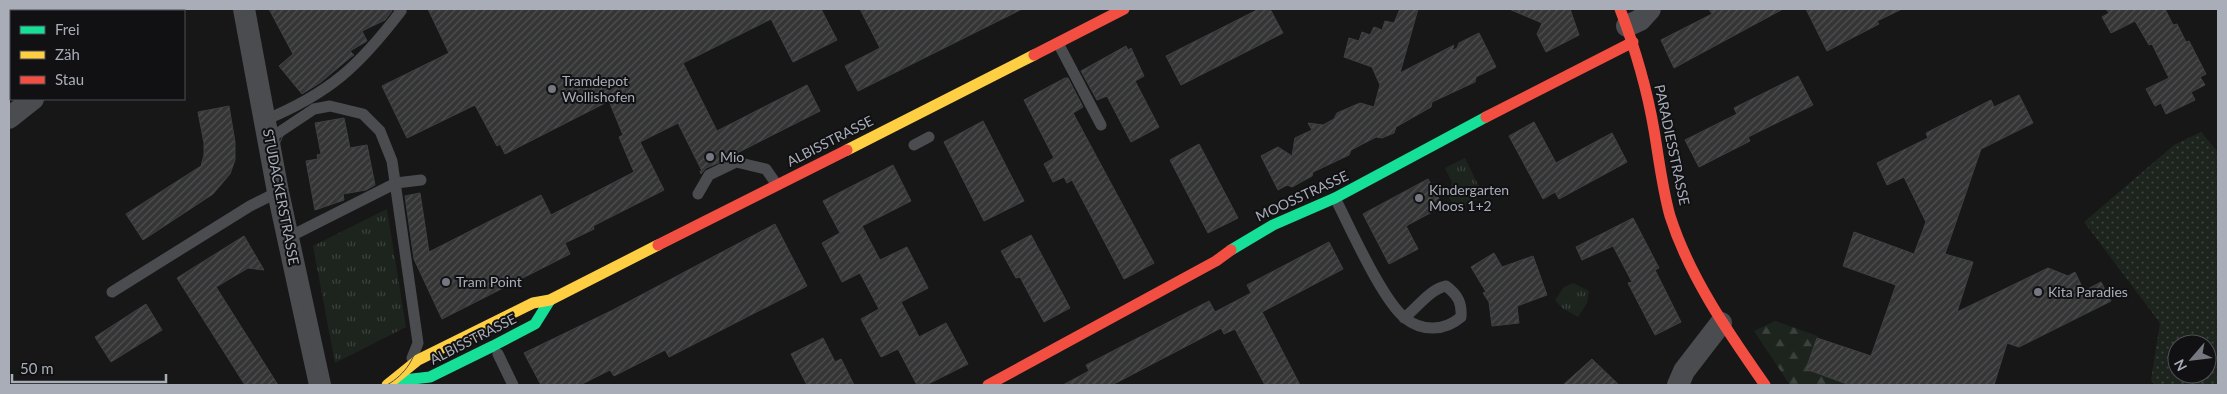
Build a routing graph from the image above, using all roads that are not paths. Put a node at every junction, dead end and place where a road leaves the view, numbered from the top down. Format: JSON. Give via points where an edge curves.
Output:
{"nodes":[{"id":1,"x":244,"y":9,"type":"edge"},
{"id":2,"x":400,"y":9,"type":"edge"},
{"id":3,"x":1124,"y":9,"type":"edge"},
{"id":4,"x":1650,"y":9,"type":"edge"},
{"id":5,"x":1627,"y":26,"type":"edge"},
{"id":6,"x":1058,"y":42,"type":"junction"},
{"id":7,"x":32,"y":100,"type":"edge"},
{"id":8,"x":9,"y":118,"type":"edge"},
{"id":9,"x":1101,"y":126,"type":"dead end"},
{"id":10,"x":267,"y":129,"type":"junction"},
{"id":11,"x":929,"y":137,"type":"dead end"},
{"id":12,"x":914,"y":145,"type":"dead end"},
{"id":13,"x":421,"y":180,"type":"dead end"},
{"id":14,"x":396,"y":183,"type":"junction"},
{"id":15,"x":777,"y":185,"type":"junction"},
{"id":16,"x":278,"y":192,"type":"junction"},
{"id":17,"x":698,"y":194,"type":"dead end"},
{"id":18,"x":1335,"y":198,"type":"junction"},
{"id":19,"x":289,"y":237,"type":"junction"},
{"id":20,"x":112,"y":292,"type":"dead end"},
{"id":21,"x":550,"y":300,"type":"junction"},
{"id":22,"x":1404,"y":318,"type":"junction"},
{"id":23,"x":1721,"y":324,"type":"junction"},
{"id":24,"x":498,"y":354,"type":"dead end"},
{"id":25,"x":391,"y":383,"type":"edge"},
{"id":26,"x":320,"y":385,"type":"edge"},
{"id":27,"x":513,"y":385,"type":"edge"},
{"id":28,"x":988,"y":385,"type":"edge"},
{"id":29,"x":1678,"y":385,"type":"edge"},
{"id":30,"x":1765,"y":385,"type":"edge"}],
"edges":[{"from":1,"to":10,"type":"street","name":"STUDACKERSTRASSE"},
{"from":2,"to":10,"type":"lane","via":[[373,48],[350,70]]},
{"from":3,"to":6,"type":"street","name":"ALBISSTRASSE"},
{"from":4,"to":5,"type":"street","via":[[1640,20]]},
{"from":5,"to":18,"type":"street","name":"MOOSSTRASSE","via":[[1571,72]]},
{"from":5,"to":23,"type":"street","name":"PARADIESSTRASSE","via":[[1654,129],[1663,190],[1686,259]]},
{"from":6,"to":9,"type":"lane"},
{"from":6,"to":15,"type":"street","name":"ALBISSTRASSE"},
{"from":7,"to":8,"type":"street"},
{"from":10,"to":14,"type":"lane","via":[[330,106],[363,114],[380,130],[392,161]]},
{"from":10,"to":16,"type":"street","name":"STUDACKERSTRASSE"},
{"from":11,"to":12,"type":"lane"},
{"from":13,"to":14,"type":"lane"},
{"from":14,"to":19,"type":"lane"},
{"from":14,"to":25,"type":"lane","via":[[418,344],[410,365]]},
{"from":15,"to":17,"type":"lane","via":[[766,169],[736,162],[709,175]]},
{"from":15,"to":21,"type":"street","name":"ALBISSTRASSE"},
{"from":16,"to":19,"type":"street","name":"STUDACKERSTRASSE"},
{"from":16,"to":20,"type":"lane"},
{"from":18,"to":22,"type":"lane","via":[[1384,291]]},
{"from":18,"to":28,"type":"street","name":"MOOSSTRASSE","via":[[1305,208],[1243,241],[1216,261]]},
{"from":19,"to":26,"type":"street","name":"STUDACKERSTRASSE"},
{"from":21,"to":25,"type":"street","name":"ALBISSTRASSE","via":[[527,305],[418,360]]},
{"from":21,"to":25,"type":"street","name":"ALBISSTRASSE","via":[[536,324],[502,342],[430,377]]},
{"from":22,"to":22,"type":"lane","via":[[1417,326],[1438,329],[1452,325],[1461,317],[1462,307],[1455,293],[1446,286],[1438,288]]},
{"from":23,"to":29,"type":"street","via":[[1684,371]]},
{"from":23,"to":30,"type":"street","name":"PARADIESSTRASSE"},
{"from":24,"to":27,"type":"lane"}]}
